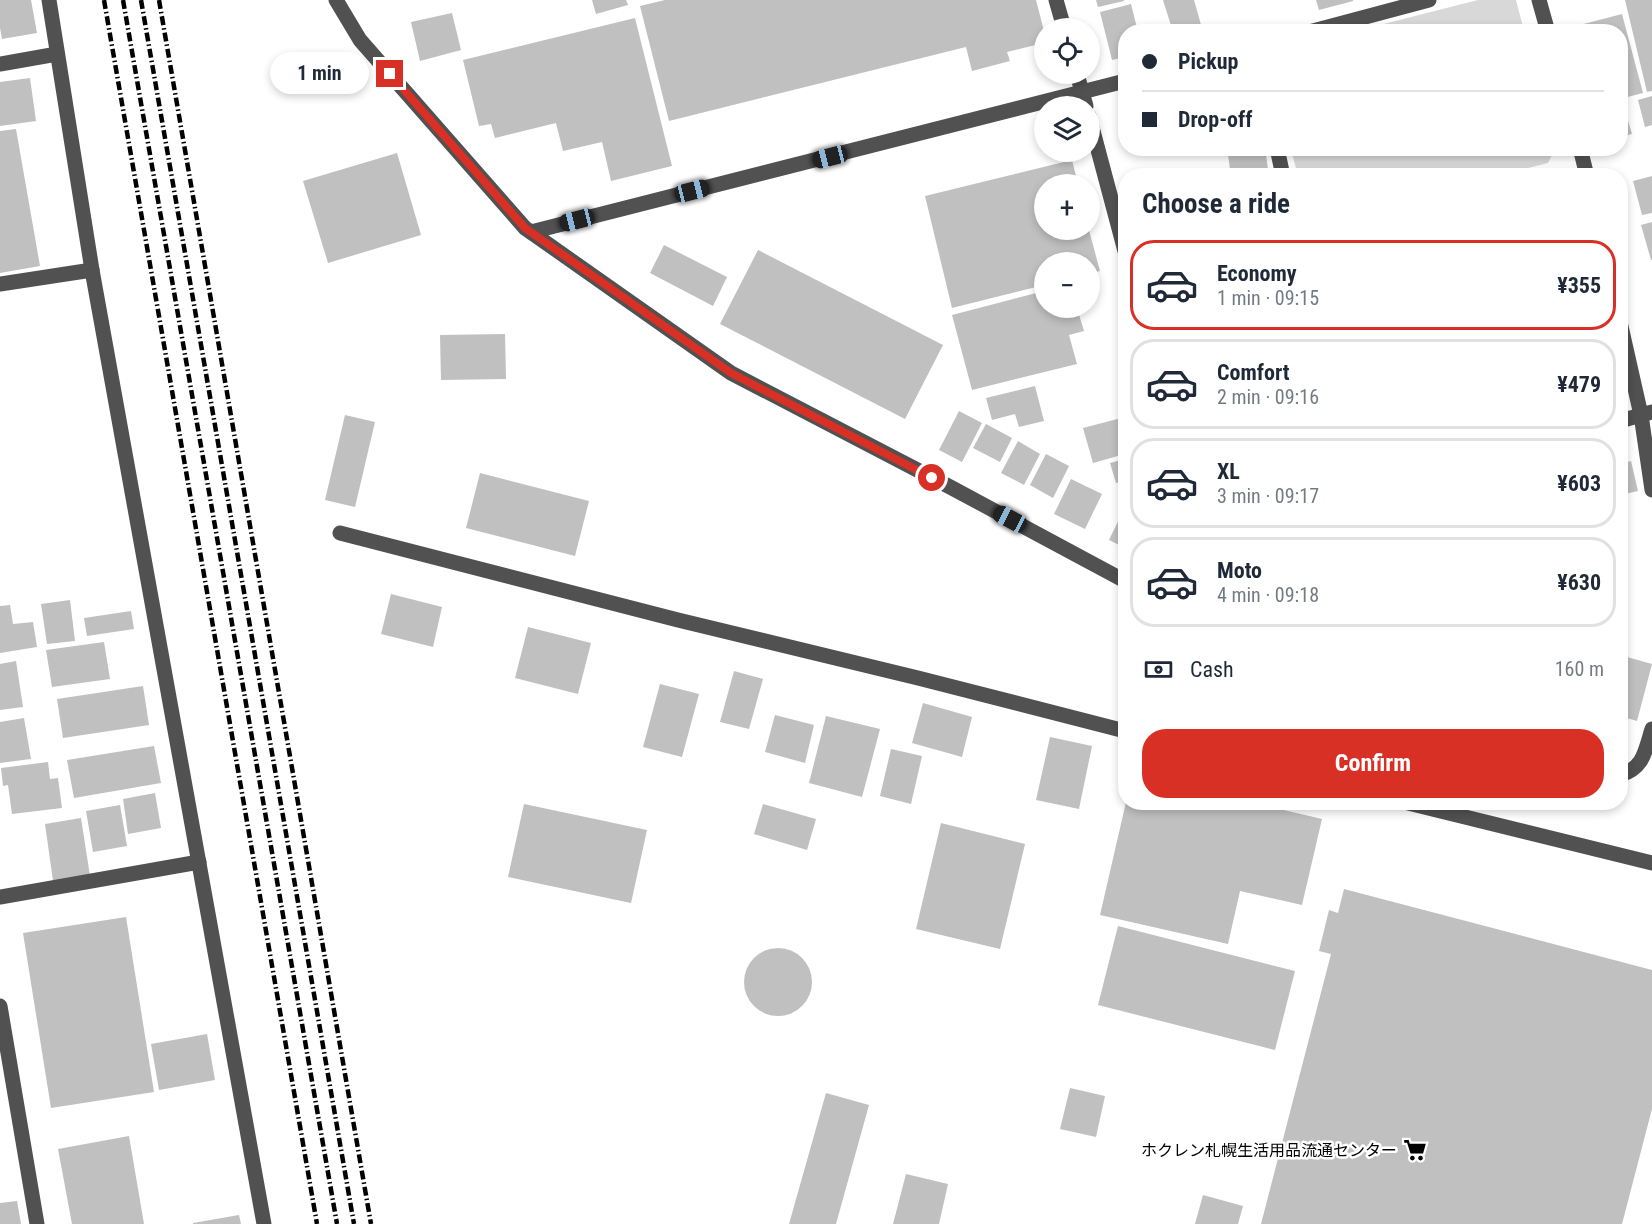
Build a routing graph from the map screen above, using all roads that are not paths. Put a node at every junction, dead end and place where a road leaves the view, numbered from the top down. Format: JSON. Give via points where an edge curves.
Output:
{"nodes":[{"id":1,"x":49,"y":0,"type":"edge"},
{"id":2,"x":336,"y":0,"type":"edge"},
{"id":3,"x":1056,"y":0,"type":"edge"},
{"id":4,"x":1429,"y":0,"type":"edge"},
{"id":5,"x":1539,"y":0,"type":"edge"},
{"id":6,"x":1061,"y":18,"type":"edge"},
{"id":7,"x":1339,"y":24,"type":"edge"},
{"id":8,"x":1546,"y":24,"type":"edge"},
{"id":9,"x":57,"y":54,"type":"junction"},
{"id":10,"x":0,"y":64,"type":"edge"},
{"id":11,"x":1118,"y":84,"type":"edge"},
{"id":12,"x":1093,"y":96,"type":"edge"},
{"id":13,"x":1034,"y":112,"type":"edge"},
{"id":14,"x":1100,"y":157,"type":"edge"},
{"id":15,"x":1118,"y":225,"type":"edge"},
{"id":16,"x":531,"y":232,"type":"junction"},
{"id":17,"x":92,"y":270,"type":"junction"},
{"id":18,"x":0,"y":284,"type":"edge"},
{"id":19,"x":1628,"y":350,"type":"edge"},
{"id":20,"x":1646,"y":414,"type":"edge"},
{"id":21,"x":1628,"y":419,"type":"edge"},
{"id":22,"x":1652,"y":490,"type":"edge"},
{"id":23,"x":340,"y":533,"type":"dead end"},
{"id":24,"x":1118,"y":577,"type":"edge"},
{"id":25,"x":1118,"y":729,"type":"edge"},
{"id":26,"x":1652,"y":729,"type":"edge"},
{"id":27,"x":1628,"y":772,"type":"edge"},
{"id":28,"x":1437,"y":810,"type":"edge"},
{"id":29,"x":199,"y":862,"type":"junction"},
{"id":30,"x":1652,"y":863,"type":"edge"},
{"id":31,"x":0,"y":897,"type":"edge"},
{"id":32,"x":0,"y":1006,"type":"edge"},
{"id":33,"x":37,"y":1224,"type":"edge"},
{"id":34,"x":264,"y":1224,"type":"edge"}],
"edges":[{"from":1,"to":9,"type":"street"},
{"from":2,"to":16,"type":"street","via":[[360,40]]},
{"from":3,"to":6,"type":"street"},
{"from":4,"to":7,"type":"street"},
{"from":5,"to":8,"type":"street"},
{"from":9,"to":10,"type":"street"},
{"from":9,"to":17,"type":"street"},
{"from":11,"to":12,"type":"street"},
{"from":13,"to":16,"type":"street"},
{"from":14,"to":15,"type":"street"},
{"from":16,"to":24,"type":"street","via":[[731,373]]},
{"from":17,"to":18,"type":"street"},
{"from":17,"to":29,"type":"street"},
{"from":19,"to":20,"type":"street"},
{"from":20,"to":21,"type":"street"},
{"from":20,"to":22,"type":"street"},
{"from":23,"to":25,"type":"street"},
{"from":26,"to":27,"type":"street","via":[[1641,764]]},
{"from":28,"to":30,"type":"street"},
{"from":29,"to":31,"type":"street"},
{"from":29,"to":34,"type":"street"},
{"from":32,"to":33,"type":"street"}]}
